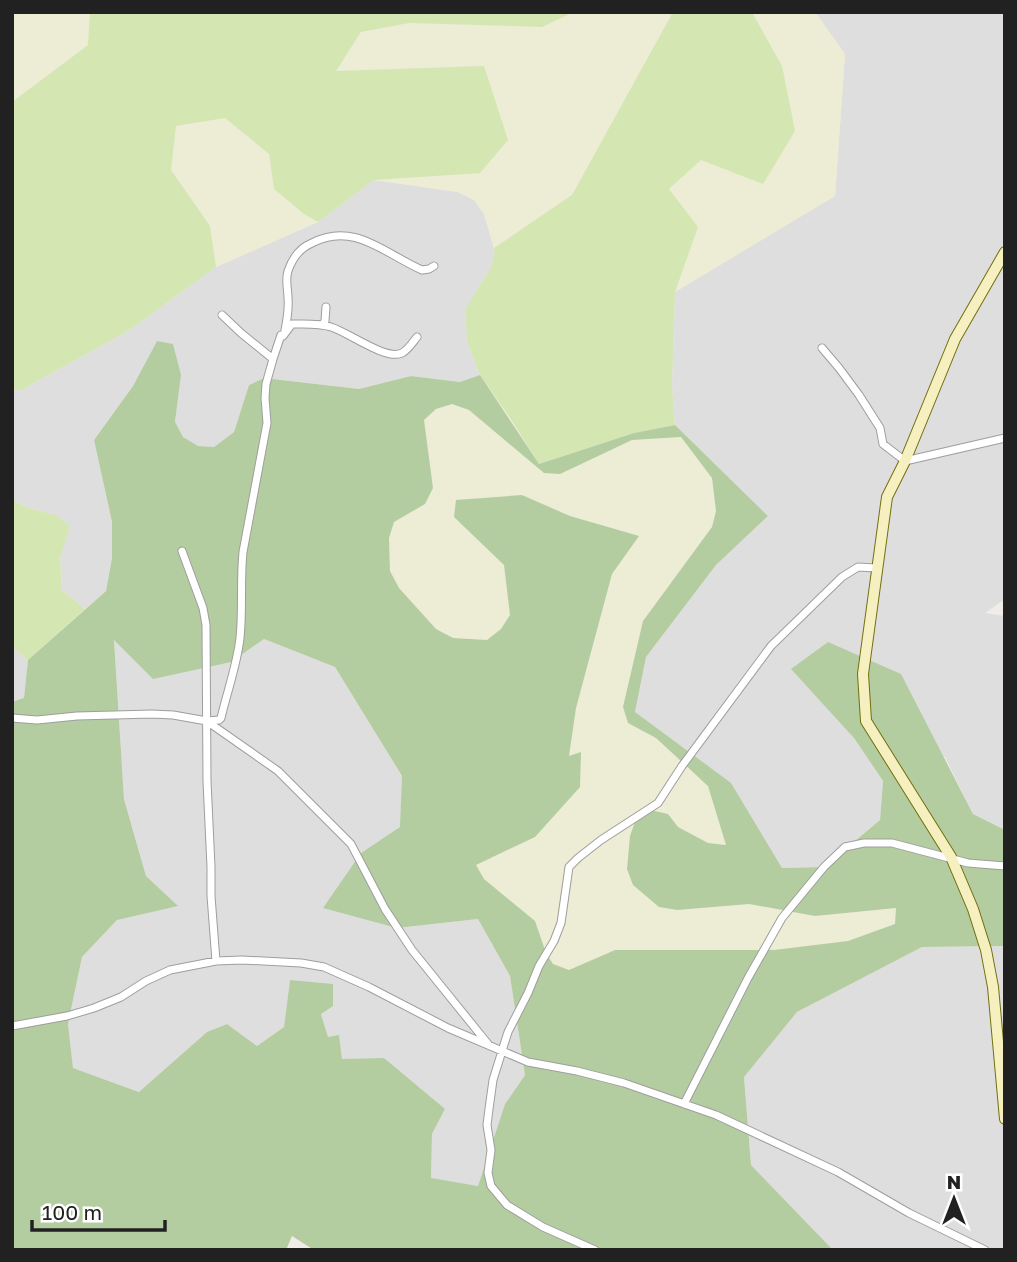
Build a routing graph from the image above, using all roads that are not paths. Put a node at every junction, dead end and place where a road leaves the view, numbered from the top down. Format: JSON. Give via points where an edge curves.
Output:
{"nodes":[{"id":1,"x":1005,"y":252,"type":"edge"},
{"id":2,"x":434,"y":266,"type":"dead end"},
{"id":3,"x":326,"y":307,"type":"dead end"},
{"id":4,"x":222,"y":315,"type":"dead end"},
{"id":5,"x":322,"y":325,"type":"junction"},
{"id":6,"x":283,"y":336,"type":"junction"},
{"id":7,"x":417,"y":337,"type":"dead end"},
{"id":8,"x":822,"y":348,"type":"dead end"},
{"id":9,"x":272,"y":359,"type":"junction"},
{"id":10,"x":1005,"y":438,"type":"edge"},
{"id":11,"x":905,"y":461,"type":"junction"},
{"id":12,"x":182,"y":551,"type":"dead end"},
{"id":13,"x":876,"y":568,"type":"junction"},
{"id":14,"x":12,"y":718,"type":"edge"},
{"id":15,"x":207,"y":721,"type":"junction"},
{"id":16,"x":951,"y":857,"type":"junction"},
{"id":17,"x":1005,"y":866,"type":"edge"},
{"id":18,"x":216,"y":961,"type":"junction"},
{"id":19,"x":12,"y":1026,"type":"edge"},
{"id":20,"x":490,"y":1046,"type":"junction"},
{"id":21,"x":502,"y":1051,"type":"junction"},
{"id":22,"x":684,"y":1104,"type":"junction"},
{"id":23,"x":1005,"y":1119,"type":"edge"},
{"id":24,"x":595,"y":1250,"type":"edge"},
{"id":25,"x":985,"y":1250,"type":"edge"}],
"edges":[{"from":1,"to":11,"type":"street","via":[[955,339]]},
{"from":2,"to":6,"type":"street","via":[[422,270],[354,236],[316,240],[297,255],[287,274],[289,300]]},
{"from":3,"to":5,"type":"street"},
{"from":4,"to":9,"type":"street"},
{"from":5,"to":6,"type":"street","via":[[292,324]]},
{"from":5,"to":7,"type":"street","via":[[395,355]]},
{"from":6,"to":9,"type":"street"},
{"from":8,"to":11,"type":"street","via":[[865,403],[883,444]]},
{"from":9,"to":15,"type":"street","via":[[266,384],[267,423],[242,562],[239,640],[221,718]]},
{"from":10,"to":11,"type":"street"},
{"from":11,"to":13,"type":"street","via":[[887,497]]},
{"from":12,"to":15,"type":"street","via":[[203,608]]},
{"from":13,"to":16,"type":"street","via":[[863,674],[866,721]]},
{"from":13,"to":21,"type":"street","via":[[858,567],[842,578],[771,646],[657,803],[569,867],[558,932]]},
{"from":14,"to":15,"type":"street","via":[[152,714]]},
{"from":15,"to":18,"type":"street"},
{"from":15,"to":20,"type":"street","via":[[278,771],[351,845],[412,950]]},
{"from":16,"to":17,"type":"street"},
{"from":16,"to":22,"type":"street","via":[[892,843],[845,847],[782,918]]},
{"from":16,"to":23,"type":"street","via":[[990,967]]},
{"from":18,"to":19,"type":"street","via":[[170,970],[94,1008]]},
{"from":18,"to":20,"type":"street","via":[[324,967]]},
{"from":20,"to":21,"type":"street"},
{"from":21,"to":22,"type":"street"},
{"from":21,"to":24,"type":"street","via":[[487,1125],[491,1186],[524,1217]]},
{"from":22,"to":25,"type":"street","via":[[838,1172]]}]}
